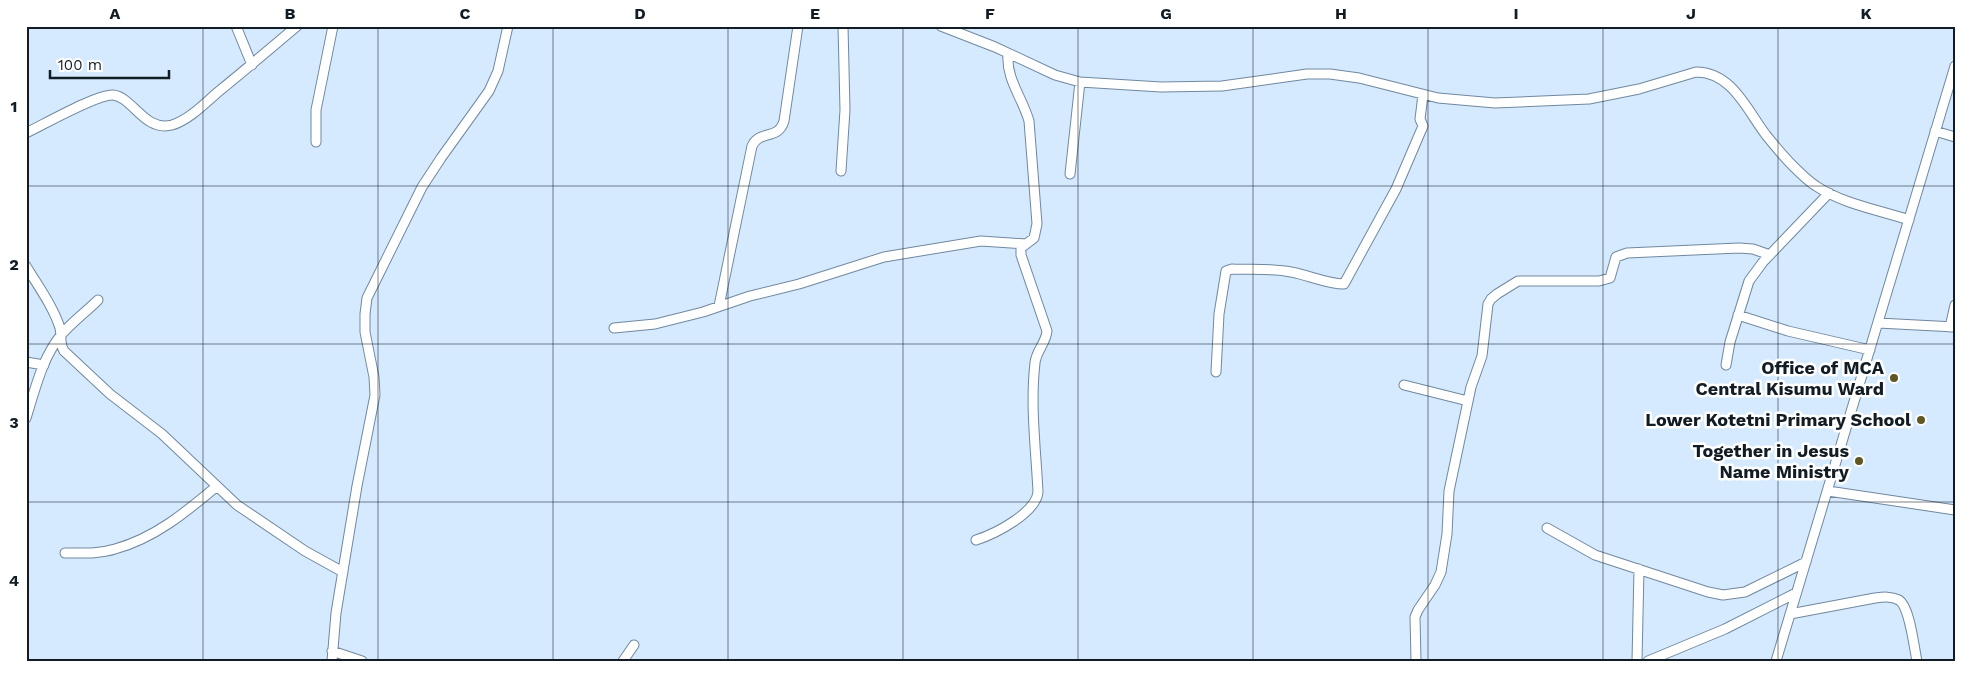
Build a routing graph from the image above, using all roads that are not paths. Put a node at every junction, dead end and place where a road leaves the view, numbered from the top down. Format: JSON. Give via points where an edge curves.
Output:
{"nodes":[{"id":1,"x":236,"y":26,"type":"edge"},
{"id":2,"x":298,"y":26,"type":"edge"},
{"id":3,"x":333,"y":26,"type":"edge"},
{"id":4,"x":508,"y":26,"type":"edge"},
{"id":5,"x":798,"y":26,"type":"edge"},
{"id":6,"x":843,"y":26,"type":"edge"},
{"id":7,"x":940,"y":26,"type":"edge"},
{"id":8,"x":1008,"y":54,"type":"junction"},
{"id":9,"x":252,"y":65,"type":"junction"},
{"id":10,"x":1955,"y":66,"type":"edge"},
{"id":11,"x":1080,"y":82,"type":"junction"},
{"id":12,"x":1423,"y":95,"type":"junction"},
{"id":13,"x":1935,"y":131,"type":"junction"},
{"id":14,"x":26,"y":133,"type":"edge"},
{"id":15,"x":1955,"y":137,"type":"edge"},
{"id":16,"x":316,"y":142,"type":"dead end"},
{"id":17,"x":841,"y":171,"type":"dead end"},
{"id":18,"x":1070,"y":174,"type":"dead end"},
{"id":19,"x":1828,"y":193,"type":"junction"},
{"id":20,"x":1909,"y":220,"type":"junction"},
{"id":21,"x":1026,"y":244,"type":"junction"},
{"id":22,"x":1770,"y":255,"type":"junction"},
{"id":23,"x":26,"y":266,"type":"edge"},
{"id":24,"x":98,"y":300,"type":"dead end"},
{"id":25,"x":1955,"y":305,"type":"edge"},
{"id":26,"x":720,"y":306,"type":"junction"},
{"id":27,"x":1738,"y":315,"type":"junction"},
{"id":28,"x":1878,"y":323,"type":"junction"},
{"id":29,"x":1953,"y":327,"type":"edge"},
{"id":30,"x":614,"y":328,"type":"dead end"},
{"id":31,"x":61,"y":335,"type":"junction"},
{"id":32,"x":1870,"y":350,"type":"junction"},
{"id":33,"x":26,"y":362,"type":"edge"},
{"id":34,"x":44,"y":364,"type":"junction"},
{"id":35,"x":1726,"y":366,"type":"dead end"},
{"id":36,"x":1216,"y":372,"type":"dead end"},
{"id":37,"x":1404,"y":386,"type":"dead end"},
{"id":38,"x":1468,"y":401,"type":"junction"},
{"id":39,"x":26,"y":418,"type":"edge"},
{"id":40,"x":217,"y":486,"type":"junction"},
{"id":41,"x":1828,"y":492,"type":"junction"},
{"id":42,"x":1955,"y":510,"type":"edge"},
{"id":43,"x":1547,"y":528,"type":"dead end"},
{"id":44,"x":976,"y":540,"type":"dead end"},
{"id":45,"x":65,"y":553,"type":"dead end"},
{"id":46,"x":1806,"y":562,"type":"junction"},
{"id":47,"x":1640,"y":569,"type":"junction"},
{"id":48,"x":343,"y":572,"type":"junction"},
{"id":49,"x":1796,"y":593,"type":"junction"},
{"id":50,"x":1790,"y":614,"type":"junction"},
{"id":51,"x":634,"y":645,"type":"dead end"},
{"id":52,"x":332,"y":650,"type":"junction"},
{"id":53,"x":332,"y":661,"type":"edge"},
{"id":54,"x":362,"y":661,"type":"edge"},
{"id":55,"x":623,"y":661,"type":"edge"},
{"id":56,"x":1416,"y":661,"type":"edge"},
{"id":57,"x":1637,"y":661,"type":"edge"},
{"id":58,"x":1648,"y":661,"type":"edge"},
{"id":59,"x":1776,"y":661,"type":"edge"},
{"id":60,"x":1917,"y":661,"type":"edge"}],
"edges":[{"from":1,"to":9,"type":"street"},
{"from":2,"to":9,"type":"street"},
{"from":3,"to":16,"type":"street","via":[[316,110]]},
{"from":4,"to":48,"type":"street","via":[[498,71],[489,91],[422,187],[367,298],[365,332],[375,395]]},
{"from":5,"to":26,"type":"street","via":[[783,127],[776,133],[760,137],[752,146]]},
{"from":6,"to":17,"type":"street","via":[[845,110]]},
{"from":7,"to":8,"type":"street"},
{"from":8,"to":11,"type":"street","via":[[1055,75]]},
{"from":8,"to":21,"type":"street","via":[[1008,73],[1029,121],[1037,224],[1034,238]]},
{"from":9,"to":14,"type":"street","via":[[197,110],[172,125],[150,122],[121,97],[108,95]]},
{"from":10,"to":13,"type":"street"},
{"from":11,"to":12,"type":"street","via":[[1161,88],[1222,86],[1307,74],[1330,74]]},
{"from":11,"to":18,"type":"street"},
{"from":12,"to":19,"type":"street","via":[[1495,103],[1589,99],[1706,72],[1729,85],[1792,165]]},
{"from":12,"to":36,"type":"street","via":[[1420,118],[1423,126],[1396,189],[1344,284],[1288,271],[1226,270],[1219,314]]},
{"from":13,"to":15,"type":"street"},
{"from":13,"to":20,"type":"street"},
{"from":19,"to":20,"type":"street"},
{"from":19,"to":22,"type":"street"},
{"from":20,"to":28,"type":"street"},
{"from":21,"to":26,"type":"street","via":[[981,241],[884,256]]},
{"from":21,"to":44,"type":"street","via":[[1021,248],[1021,255],[1047,331],[1034,366],[1038,499],[1029,510],[992,534]]},
{"from":22,"to":27,"type":"street","via":[[1749,281]]},
{"from":22,"to":38,"type":"street","via":[[1738,248],[1627,253],[1616,257],[1613,273],[1606,280],[1518,281],[1491,298],[1488,304],[1482,356]]},
{"from":23,"to":31,"type":"street","via":[[44,293]]},
{"from":24,"to":31,"type":"street"},
{"from":25,"to":29,"type":"street"},
{"from":26,"to":30,"type":"street","via":[[645,327]]},
{"from":27,"to":32,"type":"street","via":[[1788,331]]},
{"from":27,"to":35,"type":"street"},
{"from":28,"to":29,"type":"street"},
{"from":28,"to":32,"type":"street"},
{"from":31,"to":34,"type":"street"},
{"from":31,"to":40,"type":"street","via":[[64,351],[110,394],[162,434]]},
{"from":32,"to":41,"type":"street"},
{"from":33,"to":34,"type":"street"},
{"from":34,"to":39,"type":"street"},
{"from":37,"to":38,"type":"street"},
{"from":38,"to":56,"type":"street","via":[[1449,491],[1441,572],[1415,617]]},
{"from":40,"to":45,"type":"street","via":[[184,514],[138,541],[114,550]]},
{"from":40,"to":48,"type":"street","via":[[236,505],[277,533]]},
{"from":41,"to":42,"type":"street"},
{"from":41,"to":46,"type":"street"},
{"from":43,"to":47,"type":"street","via":[[1594,555]]},
{"from":46,"to":47,"type":"street","via":[[1745,592],[1723,595]]},
{"from":46,"to":49,"type":"street"},
{"from":47,"to":57,"type":"street"},
{"from":48,"to":52,"type":"street"},
{"from":49,"to":50,"type":"street"},
{"from":49,"to":58,"type":"street","via":[[1725,629]]},
{"from":50,"to":59,"type":"street"},
{"from":50,"to":60,"type":"street","via":[[1875,598],[1897,599],[1906,612]]},
{"from":51,"to":55,"type":"street"},
{"from":52,"to":53,"type":"street"},
{"from":52,"to":54,"type":"street"}]}
